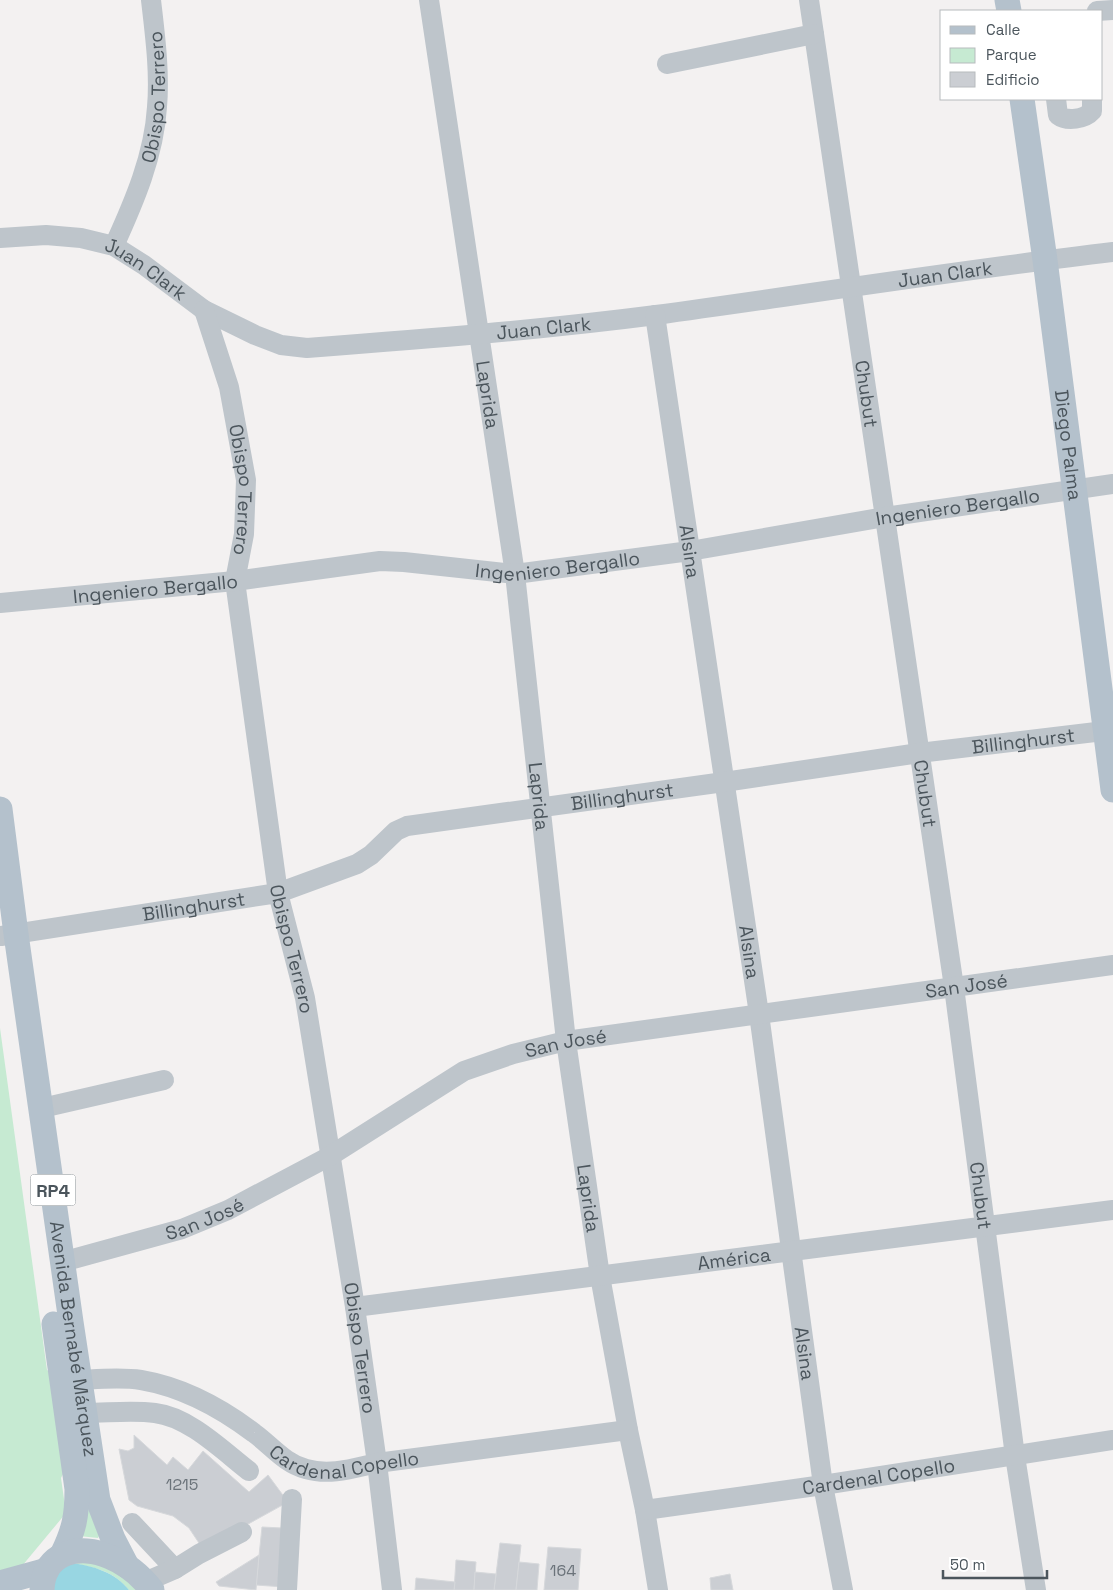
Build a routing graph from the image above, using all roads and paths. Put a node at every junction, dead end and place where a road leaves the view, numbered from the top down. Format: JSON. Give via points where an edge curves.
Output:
{"nodes":[{"id":1,"x":151,"y":0,"type":"edge"},
{"id":2,"x":428,"y":0,"type":"edge"},
{"id":3,"x":809,"y":0,"type":"edge"},
{"id":4,"x":814,"y":34,"type":"junction"},
{"id":5,"x":667,"y":64,"type":"dead end"},
{"id":6,"x":1022,"y":100,"type":"edge"},
{"id":7,"x":1056,"y":100,"type":"edge"},
{"id":8,"x":1092,"y":100,"type":"edge"},
{"id":9,"x":0,"y":238,"type":"edge"},
{"id":10,"x":114,"y":246,"type":"junction"},
{"id":11,"x":1113,"y":252,"type":"edge"},
{"id":12,"x":1045,"y":260,"type":"junction"},
{"id":13,"x":851,"y":287,"type":"junction"},
{"id":14,"x":204,"y":310,"type":"junction"},
{"id":15,"x":655,"y":315,"type":"junction"},
{"id":16,"x":480,"y":335,"type":"junction"},
{"id":17,"x":1113,"y":484,"type":"edge"},
{"id":18,"x":1074,"y":488,"type":"junction"},
{"id":19,"x":885,"y":517,"type":"junction"},
{"id":20,"x":690,"y":550,"type":"junction"},
{"id":21,"x":515,"y":574,"type":"junction"},
{"id":22,"x":235,"y":581,"type":"junction"},
{"id":23,"x":0,"y":603,"type":"edge"},
{"id":24,"x":1109,"y":730,"type":"edge"},
{"id":25,"x":919,"y":753,"type":"junction"},
{"id":26,"x":724,"y":782,"type":"junction"},
{"id":27,"x":1113,"y":790,"type":"edge"},
{"id":28,"x":541,"y":808,"type":"junction"},
{"id":29,"x":0,"y":809,"type":"edge"},
{"id":30,"x":278,"y":893,"type":"junction"},
{"id":31,"x":5,"y":934,"type":"edge"},
{"id":32,"x":1113,"y":965,"type":"edge"},
{"id":33,"x":954,"y":987,"type":"junction"},
{"id":34,"x":759,"y":1014,"type":"junction"},
{"id":35,"x":566,"y":1041,"type":"junction"},
{"id":36,"x":164,"y":1080,"type":"dead end"},
{"id":37,"x":42,"y":1108,"type":"junction"},
{"id":38,"x":330,"y":1156,"type":"junction"},
{"id":39,"x":1113,"y":1210,"type":"edge"},
{"id":40,"x":985,"y":1226,"type":"junction"},
{"id":41,"x":790,"y":1251,"type":"junction"},
{"id":42,"x":62,"y":1262,"type":"junction"},
{"id":43,"x":600,"y":1276,"type":"junction"},
{"id":44,"x":355,"y":1307,"type":"junction"},
{"id":45,"x":80,"y":1380,"type":"junction"},
{"id":46,"x":85,"y":1413,"type":"junction"},
{"id":47,"x":628,"y":1430,"type":"junction"},
{"id":48,"x":1113,"y":1440,"type":"edge"},
{"id":49,"x":1015,"y":1456,"type":"junction"},
{"id":50,"x":377,"y":1463,"type":"junction"},
{"id":51,"x":249,"y":1471,"type":"dead end"},
{"id":52,"x":823,"y":1485,"type":"junction"},
{"id":53,"x":292,"y":1499,"type":"dead end"},
{"id":54,"x":645,"y":1510,"type":"junction"},
{"id":55,"x":132,"y":1523,"type":"dead end"},
{"id":56,"x":242,"y":1532,"type":"dead end"},
{"id":57,"x":175,"y":1570,"type":"junction"},
{"id":58,"x":50,"y":1572,"type":"edge"},
{"id":59,"x":0,"y":1583,"type":"edge"},
{"id":60,"x":147,"y":1583,"type":"edge"},
{"id":61,"x":287,"y":1590,"type":"edge"},
{"id":62,"x":392,"y":1590,"type":"edge"},
{"id":63,"x":658,"y":1590,"type":"edge"},
{"id":64,"x":843,"y":1590,"type":"edge"},
{"id":65,"x":1036,"y":1590,"type":"edge"}],
"edges":[{"from":1,"to":10,"type":"street","name":"Obispo Terrero","via":[[157,48],[158,108],[136,197]]},
{"from":2,"to":16,"type":"street","name":"Laprida"},
{"from":3,"to":4,"type":"street","name":"Chubut"},
{"from":4,"to":5,"type":"street"},
{"from":4,"to":13,"type":"street","name":"Chubut"},
{"from":6,"to":12,"type":"main road","name":"Diego Palma"},
{"from":7,"to":8,"type":"street","via":[[1058,116],[1067,119],[1092,112]]},
{"from":9,"to":10,"type":"street","name":"Juan Clark","via":[[46,235],[81,238]]},
{"from":10,"to":14,"type":"street","name":"Juan Clark"},
{"from":11,"to":12,"type":"street","name":"Juan Clark"},
{"from":12,"to":13,"type":"street","name":"Juan Clark"},
{"from":12,"to":18,"type":"main road","name":"Diego Palma"},
{"from":13,"to":15,"type":"street","name":"Juan Clark"},
{"from":13,"to":19,"type":"street","name":"Chubut"},
{"from":14,"to":16,"type":"street","name":"Juan Clark","via":[[281,345],[307,348]]},
{"from":14,"to":22,"type":"street","name":"Obispo Terrero","via":[[229,387],[246,480],[244,534]]},
{"from":15,"to":16,"type":"street","name":"Juan Clark"},
{"from":15,"to":20,"type":"street","name":"Alsina"},
{"from":16,"to":21,"type":"street","name":"Laprida"},
{"from":17,"to":18,"type":"street","name":"Ingeniero Bergallo"},
{"from":18,"to":19,"type":"street","name":"Ingeniero Bergallo"},
{"from":18,"to":24,"type":"main road","name":"Diego Palma"},
{"from":19,"to":20,"type":"street","name":"Ingeniero Bergallo"},
{"from":19,"to":25,"type":"street","name":"Chubut"},
{"from":20,"to":21,"type":"street","name":"Ingeniero Bergallo"},
{"from":20,"to":26,"type":"street","name":"Alsina"},
{"from":21,"to":22,"type":"street","name":"Ingeniero Bergallo","via":[[380,561]]},
{"from":21,"to":28,"type":"street","name":"Laprida"},
{"from":22,"to":23,"type":"street","name":"Ingeniero Bergallo"},
{"from":22,"to":30,"type":"street","name":"Obispo Terrero"},
{"from":24,"to":25,"type":"street","name":"Billinghurst"},
{"from":24,"to":27,"type":"main road","name":"Diego Palma"},
{"from":25,"to":26,"type":"street","name":"Billinghurst"},
{"from":25,"to":33,"type":"street","name":"Chubut"},
{"from":26,"to":28,"type":"street","name":"Billinghurst"},
{"from":26,"to":34,"type":"street","name":"Alsina"},
{"from":28,"to":30,"type":"street","name":"Billinghurst","via":[[407,826],[396,831],[357,864]]},
{"from":28,"to":35,"type":"street","name":"Laprida"},
{"from":29,"to":31,"type":"main road","name":"Avenida Bernabé Márquez","number":"RP4"},
{"from":30,"to":31,"type":"street","name":"Billinghurst"},
{"from":30,"to":38,"type":"street","name":"Obispo Terrero","via":[[305,998]]},
{"from":31,"to":37,"type":"main road","name":"Avenida Bernabé Márquez","number":"RP4"},
{"from":31,"to":58,"type":"main road","name":"Avenida Bernabé Márquez","number":"RP4","via":[[77,1489],[74,1527]]},
{"from":32,"to":33,"type":"street","name":"San José"},
{"from":33,"to":34,"type":"street","name":"San José"},
{"from":33,"to":40,"type":"street","name":"Chubut"},
{"from":34,"to":35,"type":"street","name":"San José"},
{"from":34,"to":41,"type":"street","name":"Alsina"},
{"from":35,"to":38,"type":"street","name":"San José","via":[[464,1070]]},
{"from":35,"to":43,"type":"street","name":"Laprida"},
{"from":36,"to":37,"type":"street"},
{"from":37,"to":42,"type":"main road","name":"Avenida Bernabé Márquez","number":"RP4"},
{"from":38,"to":42,"type":"street","name":"San José","via":[[228,1210],[182,1229]]},
{"from":38,"to":44,"type":"street","name":"Obispo Terrero"},
{"from":39,"to":40,"type":"street","name":"América"},
{"from":40,"to":41,"type":"street","name":"América"},
{"from":40,"to":49,"type":"street","name":"Chubut"},
{"from":41,"to":43,"type":"street","name":"América"},
{"from":41,"to":52,"type":"street","name":"Alsina"},
{"from":42,"to":45,"type":"main road","name":"Avenida Bernabé Márquez","number":"RP4"},
{"from":43,"to":44,"type":"street","name":"América"},
{"from":43,"to":47,"type":"street","name":"Laprida"},
{"from":44,"to":50,"type":"street","name":"Obispo Terrero"},
{"from":45,"to":46,"type":"main road","name":"Avenida Bernabé Márquez","number":"RP4"},
{"from":45,"to":50,"type":"street","name":"Cardenal Copello","via":[[140,1380],[192,1396],[255,1433],[293,1465],[308,1470],[338,1471]]},
{"from":46,"to":51,"type":"street","via":[[142,1412],[170,1416],[192,1428]]},
{"from":46,"to":60,"type":"main road","name":"Avenida Bernabé Márquez","number":"RP4","via":[[98,1500],[113,1539]]},
{"from":47,"to":50,"type":"street","name":"Cardenal Copello"},
{"from":47,"to":54,"type":"street","name":"Laprida"},
{"from":48,"to":49,"type":"street","name":"Cardenal Copello"},
{"from":49,"to":52,"type":"street","name":"Cardenal Copello"},
{"from":49,"to":65,"type":"street","name":"Chubut"},
{"from":50,"to":62,"type":"street","name":"Obispo Terrero"},
{"from":52,"to":54,"type":"street","name":"Cardenal Copello"},
{"from":52,"to":64,"type":"street","name":"Alsina"},
{"from":53,"to":61,"type":"street"},
{"from":54,"to":63,"type":"street","name":"Laprida"},
{"from":55,"to":57,"type":"street"},
{"from":56,"to":57,"type":"street"},
{"from":57,"to":60,"type":"street"},
{"from":58,"to":59,"type":"main road"},
{"from":58,"to":60,"type":"main road","via":[[77,1550],[109,1556]]}]}
